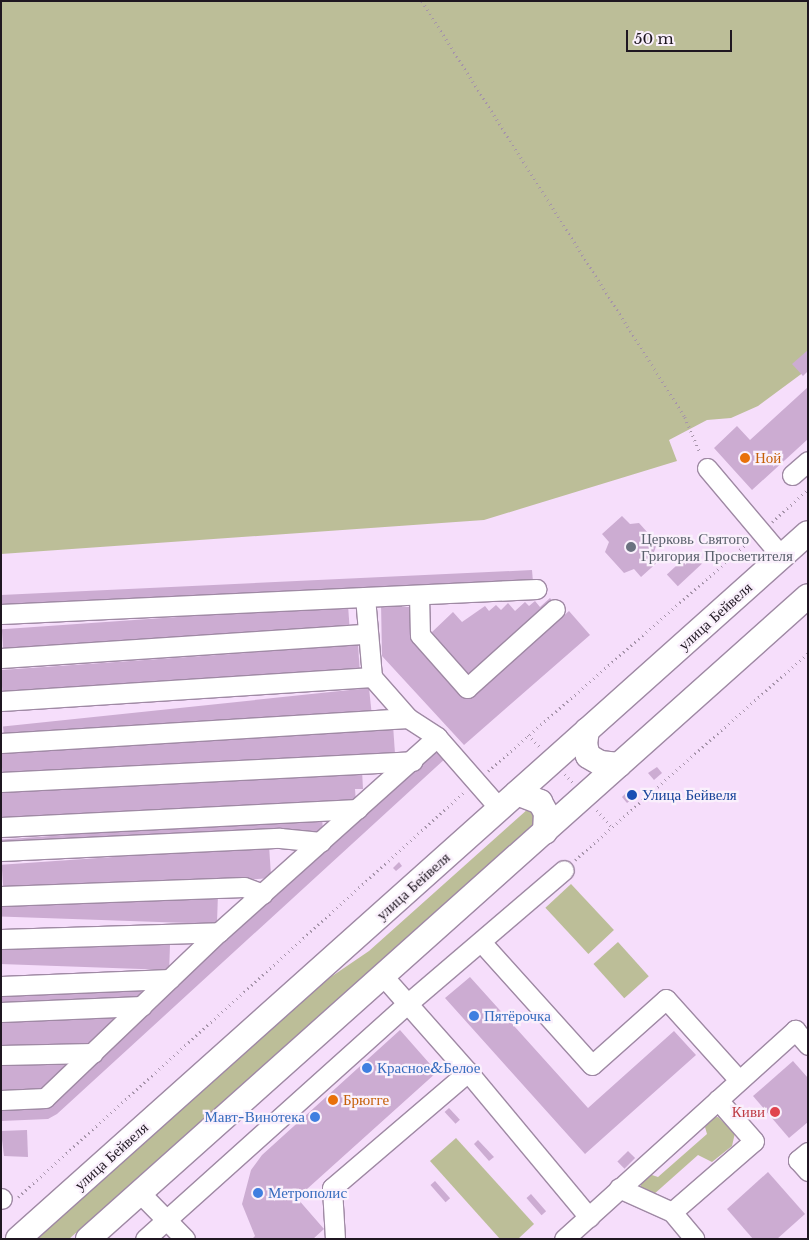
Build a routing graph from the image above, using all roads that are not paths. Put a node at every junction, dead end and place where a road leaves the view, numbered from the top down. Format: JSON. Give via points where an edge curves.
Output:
{"nodes":[{"id":1,"x":808,"y":461,"type":"edge"},
{"id":2,"x":707,"y":468,"type":"road end"},
{"id":3,"x":792,"y":475,"type":"dead end"},
{"id":4,"x":808,"y":533,"type":"edge"},
{"id":5,"x":782,"y":556,"type":"junction"},
{"id":6,"x":536,"y":589,"type":"dead end"},
{"id":7,"x":419,"y":595,"type":"junction"},
{"id":8,"x":808,"y":596,"type":"edge"},
{"id":9,"x":365,"y":597,"type":"junction"},
{"id":10,"x":555,"y":609,"type":"dead end"},
{"id":11,"x":1,"y":614,"type":"edge"},
{"id":12,"x":366,"y":634,"type":"junction"},
{"id":13,"x":1,"y":658,"type":"edge"},
{"id":14,"x":372,"y":677,"type":"junction"},
{"id":15,"x":1,"y":701,"type":"edge"},
{"id":16,"x":408,"y":718,"type":"junction"},
{"id":17,"x":587,"y":730,"type":"junction"},
{"id":18,"x":437,"y":737,"type":"junction"},
{"id":19,"x":1,"y":743,"type":"edge"},
{"id":20,"x":412,"y":761,"type":"junction"},
{"id":21,"x":619,"y":765,"type":"junction"},
{"id":22,"x":1,"y":782,"type":"edge"},
{"id":23,"x":508,"y":801,"type":"junction"},
{"id":24,"x":358,"y":809,"type":"junction"},
{"id":25,"x":1,"y":827,"type":"edge"},
{"id":26,"x":545,"y":832,"type":"junction"},
{"id":27,"x":321,"y":842,"type":"junction"},
{"id":28,"x":1,"y":851,"type":"edge"},
{"id":29,"x":564,"y":870,"type":"road end"},
{"id":30,"x":263,"y":894,"type":"junction"},
{"id":31,"x":1,"y":896,"type":"edge"},
{"id":32,"x":219,"y":932,"type":"junction"},
{"id":33,"x":1,"y":939,"type":"edge"},
{"id":34,"x":482,"y":942,"type":"junction"},
{"id":35,"x":383,"y":976,"type":"junction"},
{"id":36,"x":170,"y":979,"type":"junction"},
{"id":37,"x":1,"y":986,"type":"edge"},
{"id":38,"x":407,"y":1004,"type":"junction"},
{"id":39,"x":142,"y":1006,"type":"junction"},
{"id":40,"x":1,"y":1012,"type":"edge"},
{"id":41,"x":808,"y":1044,"type":"edge"},
{"id":42,"x":93,"y":1053,"type":"junction"},
{"id":43,"x":1,"y":1055,"type":"edge"},
{"id":44,"x":468,"y":1072,"type":"junction"},
{"id":45,"x":739,"y":1080,"type":"junction"},
{"id":46,"x":1,"y":1100,"type":"edge"},
{"id":47,"x":718,"y":1100,"type":"junction"},
{"id":48,"x":808,"y":1152,"type":"edge"},
{"id":49,"x":808,"y":1171,"type":"edge"},
{"id":50,"x":619,"y":1188,"type":"junction"},
{"id":51,"x":140,"y":1192,"type":"junction"},
{"id":52,"x":672,"y":1212,"type":"junction"},
{"id":53,"x":589,"y":1217,"type":"junction"},
{"id":54,"x":164,"y":1221,"type":"junction"},
{"id":55,"x":565,"y":1238,"type":"edge"},
{"id":56,"x":18,"y":1239,"type":"edge"},
{"id":57,"x":88,"y":1239,"type":"edge"},
{"id":58,"x":144,"y":1239,"type":"edge"},
{"id":59,"x":184,"y":1239,"type":"edge"},
{"id":60,"x":335,"y":1239,"type":"edge"},
{"id":61,"x":695,"y":1239,"type":"edge"}],
"edges":[{"from":1,"to":3,"type":"lane"},
{"from":2,"to":5,"type":"lane"},
{"from":4,"to":5,"type":"main road","name":"улица Бейвеля"},
{"from":5,"to":17,"type":"main road","name":"улица Бейвеля"},
{"from":6,"to":7,"type":"lane"},
{"from":7,"to":9,"type":"lane"},
{"from":7,"to":10,"type":"lane","via":[[420,635],[467,688]]},
{"from":8,"to":21,"type":"main road"},
{"from":9,"to":11,"type":"lane"},
{"from":9,"to":12,"type":"lane"},
{"from":12,"to":13,"type":"lane"},
{"from":12,"to":14,"type":"lane"},
{"from":14,"to":15,"type":"lane"},
{"from":14,"to":16,"type":"lane"},
{"from":16,"to":18,"type":"lane"},
{"from":16,"to":19,"type":"lane"},
{"from":17,"to":21,"type":"main road","via":[[585,744],[588,756],[600,763]]},
{"from":17,"to":23,"type":"main road","name":"улица Бейвеля"},
{"from":18,"to":20,"type":"lane"},
{"from":18,"to":23,"type":"lane","via":[[476,781]]},
{"from":20,"to":22,"type":"lane"},
{"from":20,"to":24,"type":"lane"},
{"from":21,"to":26,"type":"main road"},
{"from":23,"to":26,"type":"main road","via":[[540,802],[546,814]]},
{"from":23,"to":56,"type":"main road","name":"улица Бейвеля"},
{"from":24,"to":25,"type":"lane"},
{"from":24,"to":27,"type":"lane"},
{"from":26,"to":35,"type":"main road"},
{"from":27,"to":28,"type":"lane","via":[[280,838]]},
{"from":27,"to":30,"type":"lane"},
{"from":29,"to":34,"type":"lane"},
{"from":30,"to":31,"type":"lane","via":[[244,887]]},
{"from":30,"to":32,"type":"lane"},
{"from":32,"to":33,"type":"lane"},
{"from":32,"to":36,"type":"lane"},
{"from":34,"to":38,"type":"lane"},
{"from":34,"to":45,"type":"lane","via":[[592,1065],[666,999]]},
{"from":35,"to":38,"type":"lane"},
{"from":35,"to":51,"type":"main road"},
{"from":36,"to":37,"type":"lane"},
{"from":36,"to":39,"type":"lane"},
{"from":38,"to":44,"type":"lane"},
{"from":38,"to":54,"type":"lane"},
{"from":39,"to":40,"type":"lane"},
{"from":39,"to":42,"type":"lane"},
{"from":41,"to":45,"type":"lane","via":[[795,1030]]},
{"from":42,"to":43,"type":"lane"},
{"from":42,"to":46,"type":"lane","via":[[45,1098]]},
{"from":44,"to":53,"type":"lane"},
{"from":44,"to":60,"type":"lane","via":[[332,1188]]},
{"from":45,"to":47,"type":"lane"},
{"from":47,"to":50,"type":"lane"},
{"from":47,"to":52,"type":"lane","via":[[754,1141]]},
{"from":48,"to":49,"type":"lane","via":[[798,1160]]},
{"from":50,"to":52,"type":"lane"},
{"from":50,"to":53,"type":"lane"},
{"from":51,"to":54,"type":"lane"},
{"from":51,"to":57,"type":"main road"},
{"from":52,"to":61,"type":"lane"},
{"from":53,"to":55,"type":"lane"},
{"from":54,"to":58,"type":"lane"},
{"from":54,"to":59,"type":"lane"}]}
